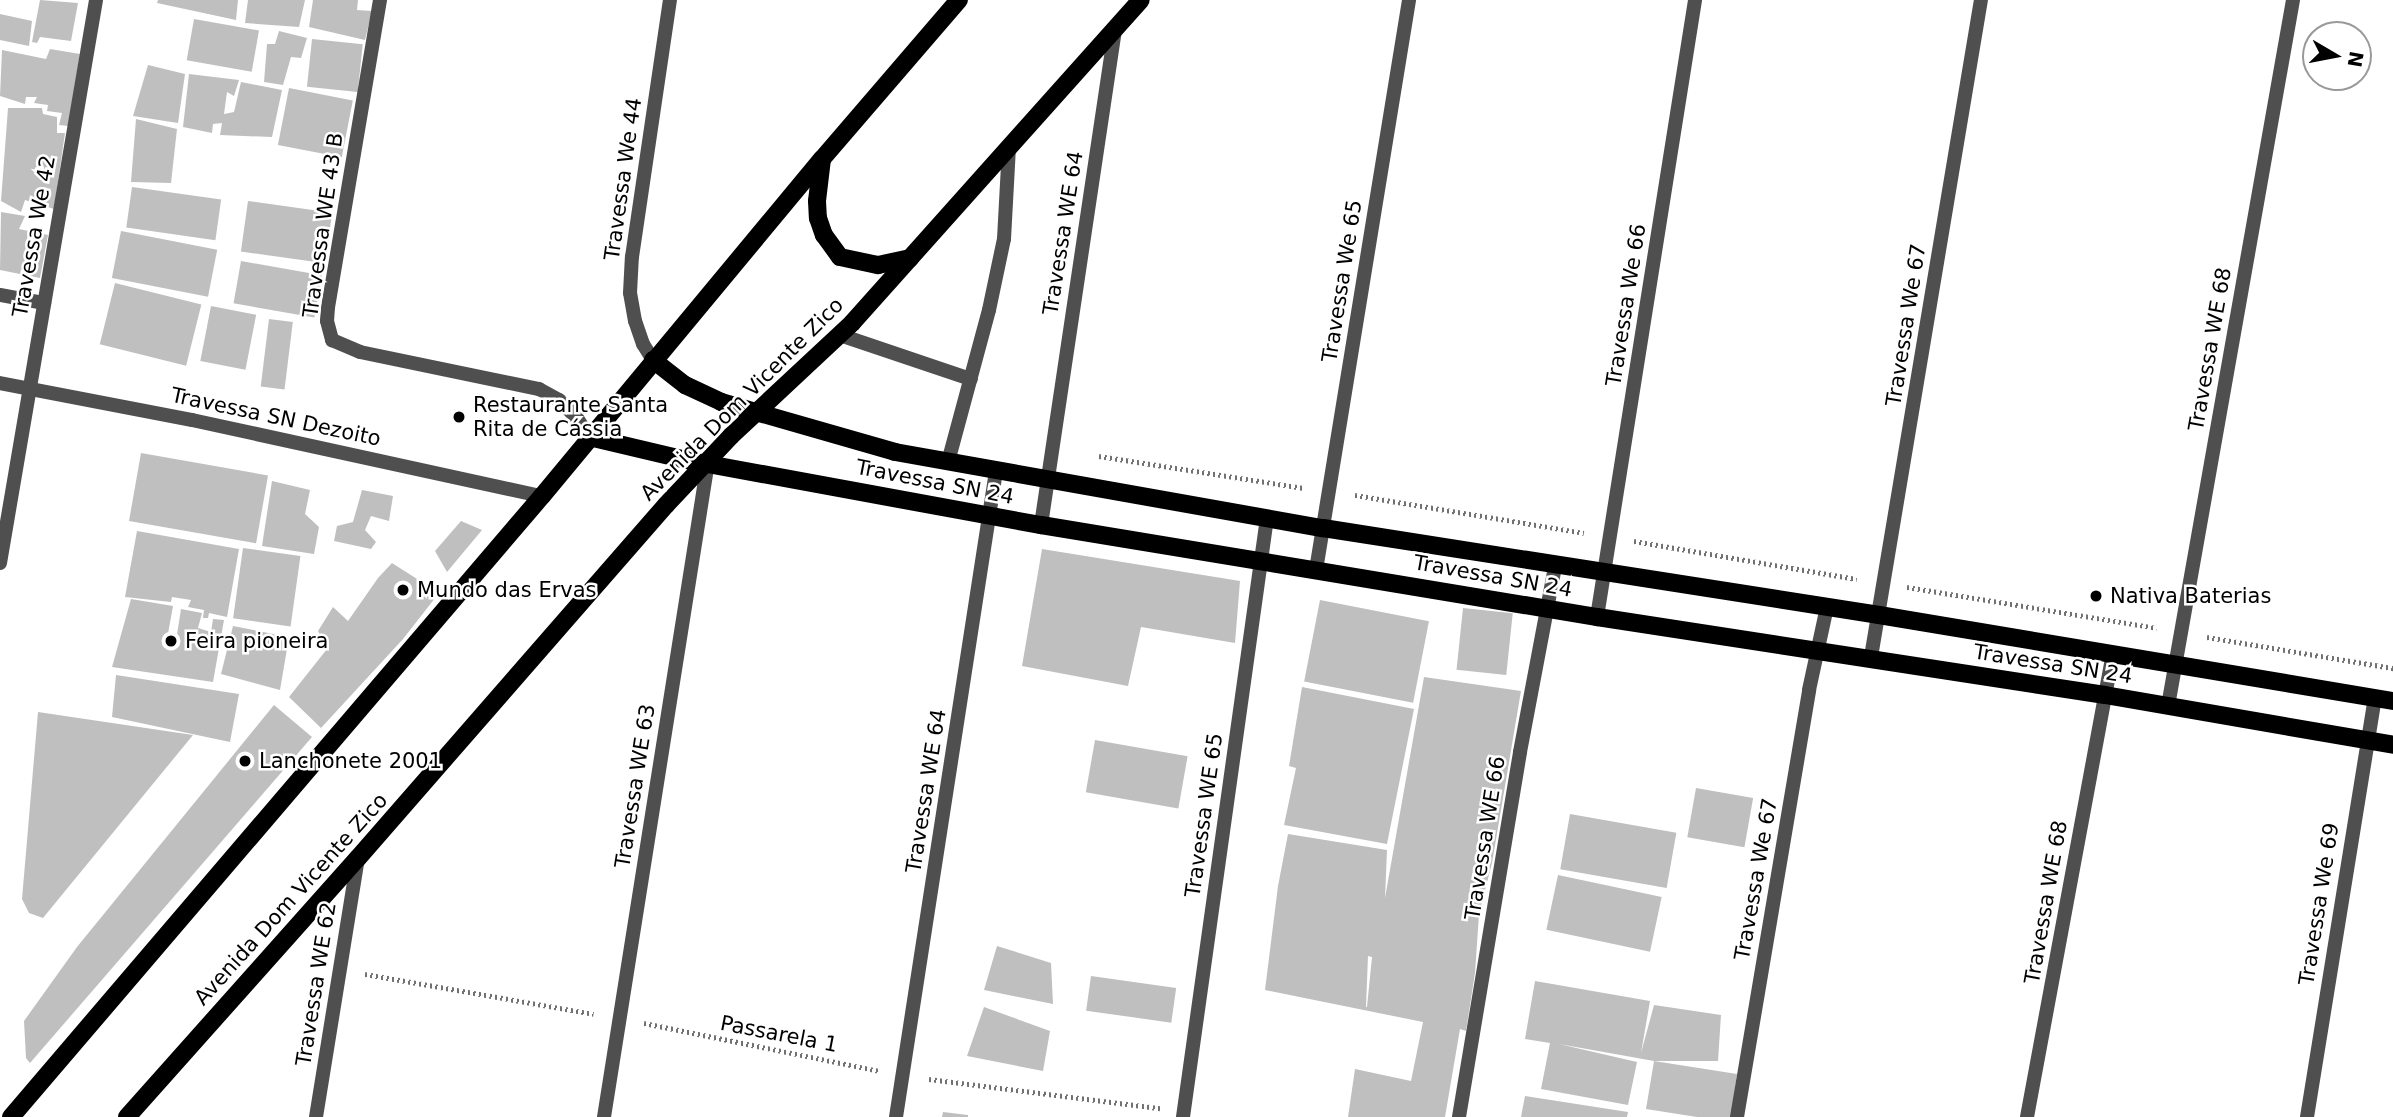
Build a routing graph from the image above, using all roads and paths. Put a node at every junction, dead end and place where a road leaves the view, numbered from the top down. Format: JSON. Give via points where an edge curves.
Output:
{"nodes":[{"id":1,"x":96,"y":0,"type":"edge"},
{"id":2,"x":380,"y":0,"type":"edge"},
{"id":3,"x":670,"y":0,"type":"edge"},
{"id":4,"x":959,"y":0,"type":"edge"},
{"id":5,"x":1141,"y":0,"type":"edge"},
{"id":6,"x":1409,"y":0,"type":"edge"},
{"id":7,"x":1695,"y":0,"type":"edge"},
{"id":8,"x":1981,"y":0,"type":"edge"},
{"id":9,"x":2293,"y":0,"type":"edge"},
{"id":10,"x":1115,"y":30,"type":"junction"},
{"id":11,"x":1009,"y":147,"type":"junction"},
{"id":12,"x":822,"y":159,"type":"junction"},
{"id":13,"x":910,"y":258,"type":"junction"},
{"id":14,"x":0,"y":295,"type":"edge"},
{"id":15,"x":44,"y":303,"type":"junction"},
{"id":16,"x":841,"y":335,"type":"junction"},
{"id":17,"x":653,"y":360,"type":"junction"},
{"id":18,"x":971,"y":379,"type":"junction"},
{"id":19,"x":0,"y":383,"type":"edge"},
{"id":20,"x":30,"y":387,"type":"junction"},
{"id":21,"x":756,"y":414,"type":"junction"},
{"id":22,"x":589,"y":438,"type":"junction"},
{"id":23,"x":1052,"y":449,"type":"junction"},
{"id":24,"x":708,"y":462,"type":"junction"},
{"id":25,"x":948,"y":462,"type":"junction"},
{"id":26,"x":996,"y":471,"type":"junction"},
{"id":27,"x":1047,"y":480,"type":"junction"},
{"id":28,"x":1329,"y":492,"type":"junction"},
{"id":29,"x":542,"y":496,"type":"junction"},
{"id":30,"x":991,"y":515,"type":"junction"},
{"id":31,"x":1267,"y":518,"type":"junction"},
{"id":32,"x":1041,"y":526,"type":"junction"},
{"id":33,"x":1323,"y":528,"type":"junction"},
{"id":34,"x":1611,"y":537,"type":"junction"},
{"id":35,"x":1261,"y":562,"type":"junction"},
{"id":36,"x":0,"y":563,"type":"edge"},
{"id":37,"x":1555,"y":566,"type":"junction"},
{"id":38,"x":1316,"y":570,"type":"junction"},
{"id":39,"x":1605,"y":575,"type":"junction"},
{"id":40,"x":1884,"y":583,"type":"junction"},
{"id":41,"x":1827,"y":607,"type":"junction"},
{"id":42,"x":1548,"y":608,"type":"junction"},
{"id":43,"x":1879,"y":615,"type":"junction"},
{"id":44,"x":1597,"y":617,"type":"junction"},
{"id":45,"x":2182,"y":632,"type":"junction"},
{"id":46,"x":1819,"y":650,"type":"junction"},
{"id":47,"x":2113,"y":654,"type":"junction"},
{"id":48,"x":1871,"y":657,"type":"junction"},
{"id":49,"x":2176,"y":664,"type":"junction"},
{"id":50,"x":2393,"y":668,"type":"edge"},
{"id":51,"x":2105,"y":695,"type":"junction"},
{"id":52,"x":2375,"y":699,"type":"junction"},
{"id":53,"x":2393,"y":701,"type":"edge"},
{"id":54,"x":2168,"y":706,"type":"junction"},
{"id":55,"x":2367,"y":740,"type":"junction"},
{"id":56,"x":2393,"y":745,"type":"edge"},
{"id":57,"x":358,"y":858,"type":"junction"},
{"id":58,"x":340,"y":970,"type":"junction"},
{"id":59,"x":619,"y":1018,"type":"junction"},
{"id":60,"x":902,"y":1076,"type":"junction"},
{"id":61,"x":1183,"y":1114,"type":"edge"},
{"id":62,"x":11,"y":1117,"type":"edge"},
{"id":63,"x":127,"y":1117,"type":"edge"},
{"id":64,"x":316,"y":1117,"type":"edge"},
{"id":65,"x":604,"y":1117,"type":"edge"},
{"id":66,"x":896,"y":1117,"type":"edge"},
{"id":67,"x":1459,"y":1117,"type":"edge"},
{"id":68,"x":1737,"y":1117,"type":"edge"},
{"id":69,"x":2027,"y":1117,"type":"edge"},
{"id":70,"x":2307,"y":1117,"type":"edge"}],
"edges":[{"from":1,"to":15,"type":"street","name":"Travessa We 42"},
{"from":2,"to":22,"type":"street","name":"Travessa WE 43 B","via":[[328,307],[332,340],[360,352],[539,389],[559,400]]},
{"from":3,"to":17,"type":"street","name":"Travessa We 44","via":[[632,257],[635,321]]},
{"from":4,"to":12,"type":"main road"},
{"from":5,"to":10,"type":"main road","name":"Avenida Dom Vicente Zico"},
{"from":6,"to":28,"type":"street","name":"Travessa We 65"},
{"from":7,"to":34,"type":"street","name":"Travessa We 66"},
{"from":8,"to":40,"type":"street","name":"Travessa We 67"},
{"from":9,"to":45,"type":"street","name":"Travessa WE 68"},
{"from":10,"to":11,"type":"main road","name":"Avenida Dom Vicente Zico"},
{"from":10,"to":23,"type":"street","name":"Travessa WE 64"},
{"from":11,"to":13,"type":"main road","name":"Avenida Dom Vicente Zico"},
{"from":11,"to":18,"type":"street","via":[[1004,239]]},
{"from":12,"to":13,"type":"main road","via":[[818,218],[839,257],[878,265]]},
{"from":12,"to":17,"type":"main road"},
{"from":13,"to":16,"type":"main road","name":"Avenida Dom Vicente Zico"},
{"from":14,"to":15,"type":"street"},
{"from":15,"to":20,"type":"street","name":"Travessa We 42"},
{"from":16,"to":18,"type":"street"},
{"from":16,"to":21,"type":"main road","name":"Avenida Dom Vicente Zico"},
{"from":17,"to":21,"type":"main road","name":"Travessa SN 24","via":[[685,385]]},
{"from":17,"to":22,"type":"main road"},
{"from":18,"to":25,"type":"street"},
{"from":19,"to":20,"type":"street","name":"Travessa SN Dezoito"},
{"from":20,"to":29,"type":"street","name":"Travessa SN Dezoito"},
{"from":20,"to":36,"type":"street","name":"Travessa We 42"},
{"from":21,"to":24,"type":"main road","name":"Avenida Dom Vicente Zico"},
{"from":21,"to":25,"type":"main road","name":"Travessa SN 24"},
{"from":22,"to":24,"type":"main road","name":"Travessa SN 24"},
{"from":22,"to":29,"type":"main road"},
{"from":23,"to":27,"type":"street","name":"Travessa WE 64"},
{"from":23,"to":28,"type":"path"},
{"from":24,"to":30,"type":"main road","name":"Travessa SN 24"},
{"from":24,"to":57,"type":"main road","name":"Avenida Dom Vicente Zico"},
{"from":24,"to":59,"type":"street","name":"Travessa WE 63"},
{"from":25,"to":26,"type":"main road","name":"Travessa SN 24"},
{"from":26,"to":27,"type":"main road","name":"Travessa SN 24"},
{"from":26,"to":30,"type":"street","name":"Travessa WE 64"},
{"from":27,"to":31,"type":"main road","name":"Travessa SN 24"},
{"from":27,"to":32,"type":"street","name":"Travessa WE 64"},
{"from":28,"to":33,"type":"street","name":"Travessa We 65"},
{"from":28,"to":34,"type":"path"},
{"from":29,"to":62,"type":"main road"},
{"from":30,"to":32,"type":"main road","name":"Travessa SN 24"},
{"from":30,"to":60,"type":"street","name":"Travessa WE 64"},
{"from":31,"to":33,"type":"main road","name":"Travessa SN 24"},
{"from":31,"to":35,"type":"street","name":"Travessa WE 65"},
{"from":32,"to":35,"type":"main road","name":"Travessa SN 24"},
{"from":33,"to":37,"type":"main road","name":"Travessa SN 24"},
{"from":33,"to":38,"type":"street","name":"Travessa We 65"},
{"from":34,"to":39,"type":"street","name":"Travessa We 66"},
{"from":34,"to":40,"type":"path"},
{"from":35,"to":38,"type":"main road","name":"Travessa SN 24"},
{"from":35,"to":61,"type":"street","name":"Travessa WE 65"},
{"from":37,"to":39,"type":"main road","name":"Travessa SN 24"},
{"from":37,"to":42,"type":"street","name":"Travessa WE 66"},
{"from":38,"to":42,"type":"main road","name":"Travessa SN 24"},
{"from":39,"to":41,"type":"main road","name":"Travessa SN 24"},
{"from":39,"to":44,"type":"street","name":"Travessa We 66"},
{"from":40,"to":43,"type":"street","name":"Travessa We 67"},
{"from":40,"to":45,"type":"path"},
{"from":41,"to":43,"type":"main road","name":"Travessa SN 24"},
{"from":41,"to":46,"type":"street","name":"Travessa We 67"},
{"from":42,"to":44,"type":"main road","name":"Travessa SN 24"},
{"from":42,"to":67,"type":"street","name":"Travessa WE 66"},
{"from":43,"to":47,"type":"main road","name":"Travessa SN 24"},
{"from":43,"to":48,"type":"street","name":"Travessa We 67"},
{"from":44,"to":46,"type":"main road","name":"Travessa SN 24"},
{"from":45,"to":49,"type":"street","name":"Travessa WE 68"},
{"from":45,"to":50,"type":"path"},
{"from":46,"to":48,"type":"main road","name":"Travessa SN 24"},
{"from":46,"to":68,"type":"street","name":"Travessa We 67"},
{"from":47,"to":49,"type":"main road","name":"Travessa SN 24"},
{"from":47,"to":51,"type":"street","name":"Travessa WE 68"},
{"from":48,"to":51,"type":"main road","name":"Travessa SN 24"},
{"from":49,"to":52,"type":"main road","name":"Travessa SN 24"},
{"from":49,"to":54,"type":"street","name":"Travessa WE 68"},
{"from":51,"to":54,"type":"main road","name":"Travessa SN 24"},
{"from":51,"to":69,"type":"street","name":"Travessa WE 68"},
{"from":52,"to":53,"type":"main road","name":"Travessa SN 24"},
{"from":52,"to":55,"type":"street","name":"Travessa We 69"},
{"from":54,"to":55,"type":"main road","name":"Travessa SN 24"},
{"from":55,"to":56,"type":"main road","name":"Travessa SN 24"},
{"from":55,"to":70,"type":"street","name":"Travessa We 69"},
{"from":57,"to":58,"type":"street","name":"Travessa WE 62"},
{"from":57,"to":63,"type":"main road","name":"Avenida Dom Vicente Zico"},
{"from":58,"to":59,"type":"path","name":"Passarela 1"},
{"from":58,"to":64,"type":"street","name":"Travessa WE 62"},
{"from":59,"to":60,"type":"path","name":"Passarela 1"},
{"from":59,"to":65,"type":"street","name":"Travessa WE 63"},
{"from":60,"to":61,"type":"path","name":"Passarela 1"},
{"from":60,"to":66,"type":"street","name":"Travessa WE 64"}]}
